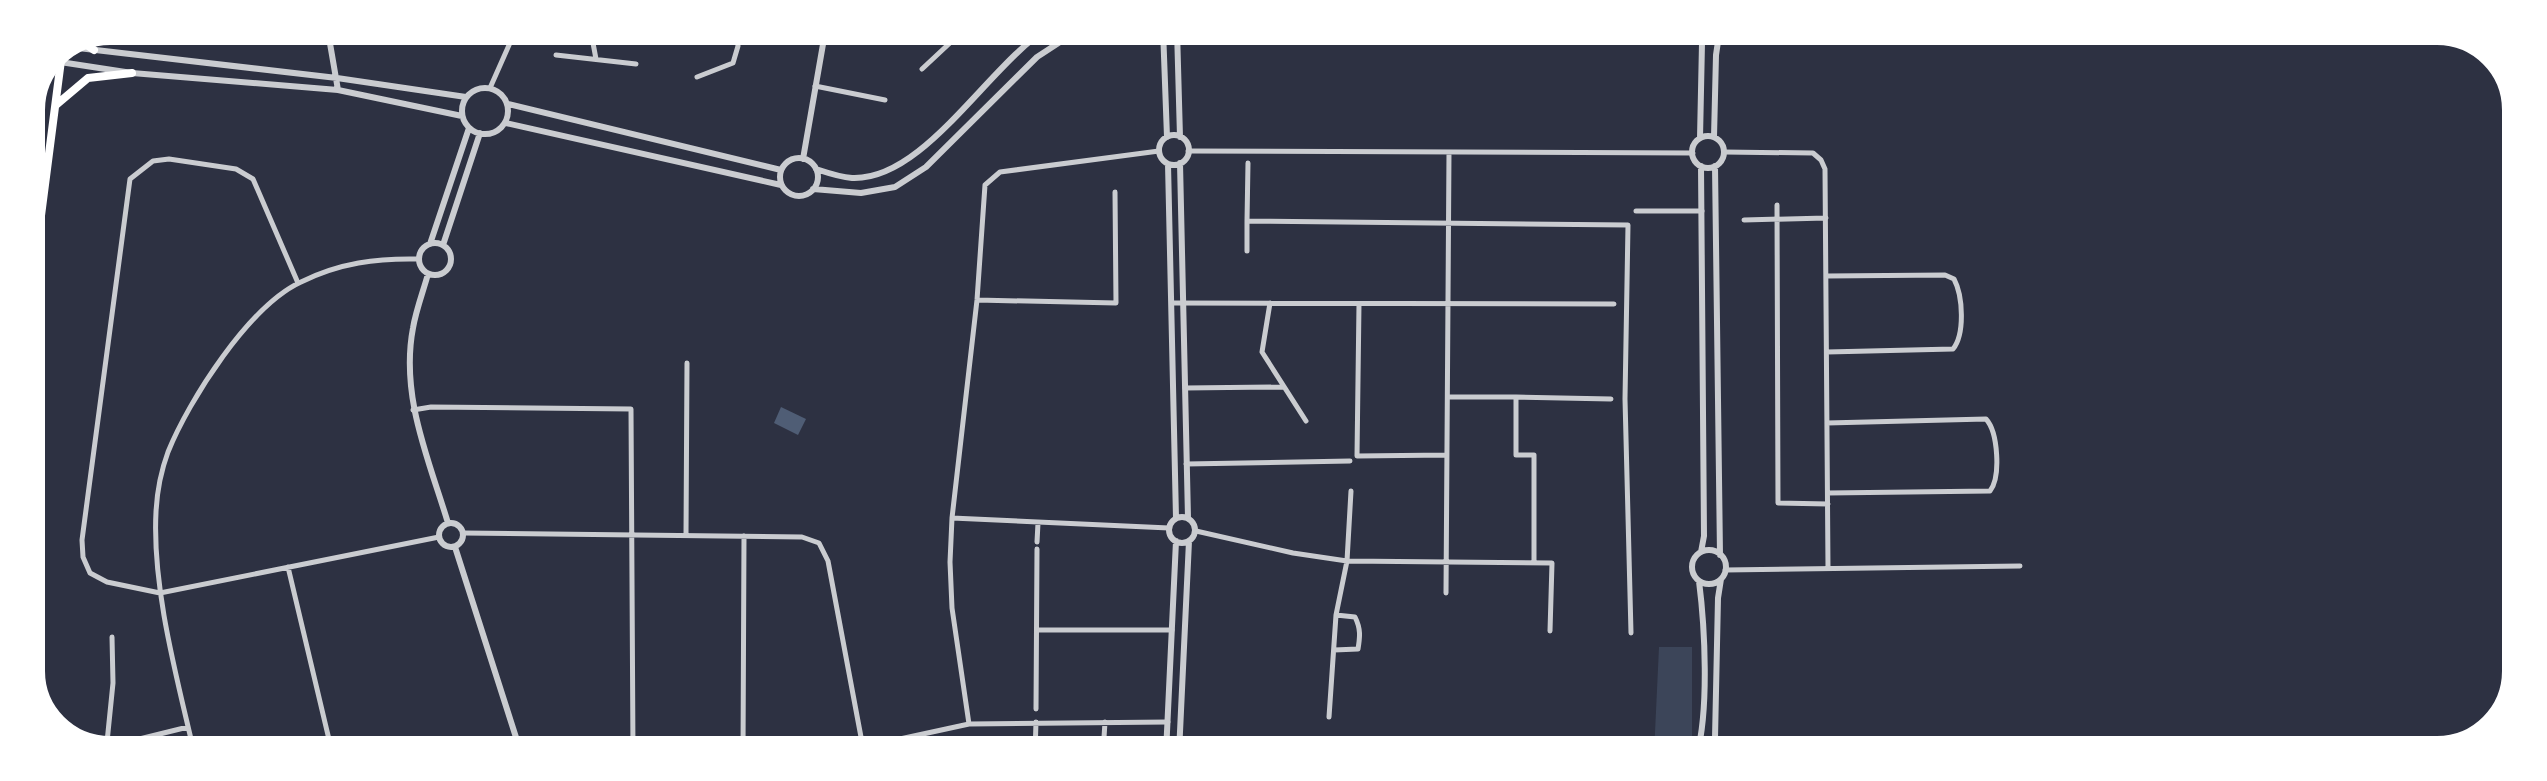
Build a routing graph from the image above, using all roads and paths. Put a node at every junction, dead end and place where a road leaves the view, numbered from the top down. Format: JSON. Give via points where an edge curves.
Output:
{"nodes":[{"id":1,"x":330,"y":40,"type":"edge"},
{"id":2,"x":511,"y":40,"type":"edge"},
{"id":3,"x":592,"y":40,"type":"edge"},
{"id":4,"x":737,"y":40,"type":"edge"},
{"id":5,"x":824,"y":40,"type":"edge"},
{"id":6,"x":952,"y":40,"type":"edge"},
{"id":7,"x":1032,"y":40,"type":"edge"},
{"id":8,"x":1063,"y":40,"type":"edge"},
{"id":9,"x":1162,"y":40,"type":"edge"},
{"id":10,"x":1179,"y":40,"type":"edge"},
{"id":11,"x":1701,"y":40,"type":"edge"},
{"id":12,"x":1717,"y":40,"type":"edge"},
{"id":13,"x":86,"y":44,"type":"edge"},
{"id":14,"x":78,"y":48,"type":"edge"},
{"id":15,"x":94,"y":50,"type":"junction"},
{"id":16,"x":556,"y":55,"type":"dead end"},
{"id":17,"x":596,"y":59,"type":"junction"},
{"id":18,"x":61,"y":62,"type":"joint"},
{"id":19,"x":636,"y":64,"type":"dead end"},
{"id":20,"x":922,"y":69,"type":"dead end"},
{"id":21,"x":132,"y":73,"type":"junction"},
{"id":22,"x":697,"y":77,"type":"dead end"},
{"id":23,"x":337,"y":78,"type":"junction"},
{"id":24,"x":815,"y":86,"type":"junction"},
{"id":25,"x":490,"y":88,"type":"junction"},
{"id":26,"x":338,"y":90,"type":"junction"},
{"id":27,"x":466,"y":97,"type":"junction"},
{"id":28,"x":885,"y":100,"type":"dead end"},
{"id":29,"x":508,"y":104,"type":"junction"},
{"id":30,"x":56,"y":105,"type":"junction"},
{"id":31,"x":462,"y":116,"type":"junction"},
{"id":32,"x":506,"y":123,"type":"junction"},
{"id":33,"x":469,"y":128,"type":"junction"},
{"id":34,"x":480,"y":133,"type":"junction"},
{"id":35,"x":1167,"y":137,"type":"junction"},
{"id":36,"x":1180,"y":137,"type":"junction"},
{"id":37,"x":1714,"y":137,"type":"junction"},
{"id":38,"x":1700,"y":138,"type":"junction"},
{"id":39,"x":1159,"y":151,"type":"junction"},
{"id":40,"x":1188,"y":151,"type":"junction"},
{"id":41,"x":1449,"y":152,"type":"junction"},
{"id":42,"x":1724,"y":152,"type":"junction"},
{"id":43,"x":1693,"y":153,"type":"junction"},
{"id":44,"x":803,"y":159,"type":"junction"},
{"id":45,"x":1180,"y":163,"type":"junction"},
{"id":46,"x":1248,"y":163,"type":"dead end"},
{"id":47,"x":1168,"y":164,"type":"junction"},
{"id":48,"x":1701,"y":166,"type":"junction"},
{"id":49,"x":1715,"y":166,"type":"junction"},
{"id":50,"x":816,"y":169,"type":"junction"},
{"id":51,"x":781,"y":170,"type":"junction"},
{"id":52,"x":781,"y":185,"type":"junction"},
{"id":53,"x":813,"y":189,"type":"junction"},
{"id":54,"x":1115,"y":192,"type":"dead end"},
{"id":55,"x":1777,"y":205,"type":"dead end"},
{"id":56,"x":1636,"y":211,"type":"dead end"},
{"id":57,"x":1702,"y":211,"type":"junction"},
{"id":58,"x":1826,"y":218,"type":"junction"},
{"id":59,"x":1777,"y":219,"type":"junction"},
{"id":60,"x":1744,"y":220,"type":"dead end"},
{"id":61,"x":1247,"y":221,"type":"junction"},
{"id":62,"x":1448,"y":222,"type":"junction"},
{"id":63,"x":40,"y":226,"type":"edge"},
{"id":64,"x":430,"y":244,"type":"junction"},
{"id":65,"x":443,"y":245,"type":"junction"},
{"id":66,"x":1247,"y":251,"type":"dead end"},
{"id":67,"x":419,"y":259,"type":"junction"},
{"id":68,"x":428,"y":274,"type":"junction"},
{"id":69,"x":1827,"y":276,"type":"junction"},
{"id":70,"x":298,"y":283,"type":"junction"},
{"id":71,"x":977,"y":300,"type":"junction"},
{"id":72,"x":1172,"y":303,"type":"junction"},
{"id":73,"x":1183,"y":303,"type":"junction"},
{"id":74,"x":1270,"y":303,"type":"junction"},
{"id":75,"x":1359,"y":304,"type":"junction"},
{"id":76,"x":1448,"y":304,"type":"junction"},
{"id":77,"x":1614,"y":304,"type":"dead end"},
{"id":78,"x":1827,"y":352,"type":"junction"},
{"id":79,"x":687,"y":363,"type":"dead end"},
{"id":80,"x":1284,"y":387,"type":"junction"},
{"id":81,"x":1185,"y":388,"type":"junction"},
{"id":82,"x":1448,"y":397,"type":"junction"},
{"id":83,"x":1516,"y":397,"type":"junction"},
{"id":84,"x":1611,"y":399,"type":"dead end"},
{"id":85,"x":413,"y":410,"type":"junction"},
{"id":86,"x":1306,"y":421,"type":"dead end"},
{"id":87,"x":1827,"y":423,"type":"junction"},
{"id":88,"x":1447,"y":455,"type":"junction"},
{"id":89,"x":1350,"y":461,"type":"dead end"},
{"id":90,"x":1186,"y":464,"type":"junction"},
{"id":91,"x":1351,"y":491,"type":"dead end"},
{"id":92,"x":1828,"y":493,"type":"junction"},
{"id":93,"x":1828,"y":504,"type":"junction"},
{"id":94,"x":952,"y":518,"type":"junction"},
{"id":95,"x":1176,"y":518,"type":"junction"},
{"id":96,"x":1188,"y":518,"type":"junction"},
{"id":97,"x":448,"y":523,"type":"junction"},
{"id":98,"x":1038,"y":523,"type":"junction"},
{"id":99,"x":1169,"y":528,"type":"junction"},
{"id":100,"x":1196,"y":531,"type":"junction"},
{"id":101,"x":463,"y":533,"type":"junction"},
{"id":102,"x":632,"y":535,"type":"junction"},
{"id":103,"x":686,"y":536,"type":"junction"},
{"id":104,"x":744,"y":536,"type":"junction"},
{"id":105,"x":439,"y":537,"type":"junction"},
{"id":106,"x":1176,"y":541,"type":"junction"},
{"id":107,"x":1189,"y":541,"type":"junction"},
{"id":108,"x":455,"y":547,"type":"junction"},
{"id":109,"x":1701,"y":552,"type":"junction"},
{"id":110,"x":1720,"y":555,"type":"junction"},
{"id":111,"x":1347,"y":561,"type":"junction"},
{"id":112,"x":1447,"y":561,"type":"junction"},
{"id":113,"x":1534,"y":562,"type":"junction"},
{"id":114,"x":2020,"y":566,"type":"dead end"},
{"id":115,"x":288,"y":567,"type":"junction"},
{"id":116,"x":1828,"y":568,"type":"junction"},
{"id":117,"x":1725,"y":570,"type":"junction"},
{"id":118,"x":1721,"y":579,"type":"junction"},
{"id":119,"x":1699,"y":581,"type":"junction"},
{"id":120,"x":160,"y":593,"type":"junction"},
{"id":121,"x":1446,"y":593,"type":"dead end"},
{"id":122,"x":1336,"y":615,"type":"junction"},
{"id":123,"x":1037,"y":630,"type":"junction"},
{"id":124,"x":1172,"y":630,"type":"junction"},
{"id":125,"x":1550,"y":631,"type":"dead end"},
{"id":126,"x":1631,"y":633,"type":"dead end"},
{"id":127,"x":112,"y":637,"type":"dead end"},
{"id":128,"x":1334,"y":650,"type":"junction"},
{"id":129,"x":1036,"y":709,"type":"dead end"},
{"id":130,"x":1329,"y":717,"type":"dead end"},
{"id":131,"x":1036,"y":722,"type":"junction"},
{"id":132,"x":1105,"y":722,"type":"junction"},
{"id":133,"x":1168,"y":722,"type":"junction"},
{"id":134,"x":969,"y":724,"type":"junction"},
{"id":135,"x":188,"y":727,"type":"junction"},
{"id":136,"x":108,"y":741,"type":"edge"},
{"id":137,"x":139,"y":741,"type":"edge"},
{"id":138,"x":191,"y":741,"type":"edge"},
{"id":139,"x":329,"y":741,"type":"edge"},
{"id":140,"x":517,"y":741,"type":"edge"},
{"id":141,"x":633,"y":741,"type":"edge"},
{"id":142,"x":743,"y":741,"type":"edge"},
{"id":143,"x":861,"y":741,"type":"edge"},
{"id":144,"x":900,"y":741,"type":"edge"},
{"id":145,"x":1035,"y":741,"type":"edge"},
{"id":146,"x":1104,"y":741,"type":"edge"},
{"id":147,"x":1167,"y":741,"type":"edge"},
{"id":148,"x":1180,"y":741,"type":"edge"},
{"id":149,"x":1701,"y":741,"type":"edge"},
{"id":150,"x":1716,"y":741,"type":"edge"}],
"edges":[{"from":1,"to":23,"type":"street"},
{"from":2,"to":25,"type":"street"},
{"from":3,"to":17,"type":"street"},
{"from":4,"to":22,"type":"street","via":[[733,63]]},
{"from":5,"to":24,"type":"street"},
{"from":6,"to":20,"type":"street"},
{"from":7,"to":50,"type":"street","via":[[902,165],[855,178]]},
{"from":8,"to":53,"type":"street","via":[[1037,57],[926,167],[895,187],[861,193]]},
{"from":9,"to":35,"type":"street"},
{"from":10,"to":36,"type":"street"},
{"from":11,"to":38,"type":"street"},
{"from":12,"to":37,"type":"street"},
{"from":13,"to":15,"type":"main road"},
{"from":14,"to":15,"type":"street"},
{"from":15,"to":23,"type":"street"},
{"from":16,"to":17,"type":"street"},
{"from":17,"to":19,"type":"street"},
{"from":18,"to":21,"type":"street"},
{"from":18,"to":30,"type":"main road"},
{"from":21,"to":26,"type":"street"},
{"from":21,"to":30,"type":"main road","via":[[88,78]]},
{"from":23,"to":26,"type":"street"},
{"from":23,"to":27,"type":"street"},
{"from":24,"to":28,"type":"street"},
{"from":24,"to":44,"type":"street"},
{"from":25,"to":27,"type":"street"},
{"from":25,"to":29,"type":"street"},
{"from":26,"to":31,"type":"street"},
{"from":27,"to":31,"type":"street"},
{"from":29,"to":32,"type":"street"},
{"from":29,"to":51,"type":"street"},
{"from":30,"to":63,"type":"main road"},
{"from":31,"to":33,"type":"street"},
{"from":32,"to":34,"type":"street","via":[[493,133]]},
{"from":32,"to":52,"type":"street"},
{"from":33,"to":34,"type":"street"},
{"from":33,"to":64,"type":"street"},
{"from":34,"to":65,"type":"street"},
{"from":35,"to":36,"type":"street"},
{"from":35,"to":39,"type":"street"},
{"from":36,"to":40,"type":"street"},
{"from":37,"to":38,"type":"street"},
{"from":37,"to":42,"type":"street"},
{"from":38,"to":43,"type":"street"},
{"from":39,"to":47,"type":"street"},
{"from":39,"to":71,"type":"street","via":[[1000,172],[985,185]]},
{"from":40,"to":41,"type":"street"},
{"from":40,"to":45,"type":"street"},
{"from":41,"to":43,"type":"street"},
{"from":41,"to":62,"type":"street"},
{"from":42,"to":49,"type":"street"},
{"from":42,"to":58,"type":"street","via":[[1813,153],[1825,169]]},
{"from":43,"to":48,"type":"street"},
{"from":44,"to":50,"type":"street"},
{"from":44,"to":51,"type":"street","via":[[790,160]]},
{"from":45,"to":47,"type":"street"},
{"from":45,"to":73,"type":"street"},
{"from":46,"to":61,"type":"street"},
{"from":47,"to":72,"type":"street"},
{"from":48,"to":49,"type":"street"},
{"from":48,"to":57,"type":"street"},
{"from":49,"to":110,"type":"street"},
{"from":50,"to":53,"type":"street"},
{"from":51,"to":52,"type":"street"},
{"from":52,"to":53,"type":"street","via":[[794,195]]},
{"from":54,"to":71,"type":"street","via":[[1116,303]]},
{"from":55,"to":59,"type":"street"},
{"from":56,"to":57,"type":"street"},
{"from":57,"to":109,"type":"street"},
{"from":58,"to":59,"type":"street"},
{"from":58,"to":69,"type":"street"},
{"from":59,"to":60,"type":"street"},
{"from":59,"to":93,"type":"street","via":[[1778,503]]},
{"from":61,"to":62,"type":"street"},
{"from":61,"to":66,"type":"street"},
{"from":62,"to":76,"type":"street"},
{"from":62,"to":126,"type":"street","via":[[1628,225],[1625,399]]},
{"from":64,"to":65,"type":"street"},
{"from":64,"to":67,"type":"street"},
{"from":65,"to":68,"type":"street","via":[[450,252],[450,266],[443,274]]},
{"from":67,"to":68,"type":"street"},
{"from":67,"to":70,"type":"street","via":[[380,258]]},
{"from":68,"to":85,"type":"street","via":[[410,352]]},
{"from":69,"to":78,"type":"street"},
{"from":69,"to":78,"type":"street","via":[[1945,275],[1958,287],[1960,326],[1953,349]]},
{"from":70,"to":120,"type":"street","via":[[239,335],[168,453],[156,511]]},
{"from":70,"to":120,"type":"street","via":[[253,179],[236,169],[169,159],[153,161],[130,179],[83,557],[90,573],[107,582]]},
{"from":71,"to":94,"type":"street"},
{"from":72,"to":73,"type":"street"},
{"from":72,"to":95,"type":"street"},
{"from":73,"to":74,"type":"street"},
{"from":73,"to":81,"type":"street"},
{"from":74,"to":75,"type":"street"},
{"from":74,"to":80,"type":"street","via":[[1262,352]]},
{"from":75,"to":76,"type":"street"},
{"from":75,"to":88,"type":"street","via":[[1357,456]]},
{"from":76,"to":77,"type":"street"},
{"from":76,"to":82,"type":"street"},
{"from":78,"to":87,"type":"street"},
{"from":79,"to":103,"type":"street"},
{"from":80,"to":81,"type":"street"},
{"from":80,"to":86,"type":"street"},
{"from":81,"to":90,"type":"street"},
{"from":82,"to":83,"type":"street"},
{"from":82,"to":88,"type":"street"},
{"from":83,"to":84,"type":"street"},
{"from":83,"to":113,"type":"street","via":[[1516,455],[1534,455]]},
{"from":85,"to":97,"type":"street"},
{"from":85,"to":102,"type":"street","via":[[631,409]]},
{"from":87,"to":92,"type":"street"},
{"from":87,"to":92,"type":"street","via":[[1986,419],[1995,441],[1990,491]]},
{"from":88,"to":112,"type":"street"},
{"from":89,"to":90,"type":"street"},
{"from":90,"to":96,"type":"street"},
{"from":91,"to":111,"type":"street"},
{"from":92,"to":93,"type":"street"},
{"from":93,"to":116,"type":"street"},
{"from":94,"to":98,"type":"street"},
{"from":94,"to":134,"type":"street","via":[[952,608]]},
{"from":95,"to":96,"type":"street"},
{"from":95,"to":99,"type":"street"},
{"from":96,"to":100,"type":"street"},
{"from":97,"to":101,"type":"street"},
{"from":97,"to":105,"type":"street"},
{"from":98,"to":99,"type":"street"},
{"from":98,"to":123,"type":"street"},
{"from":99,"to":106,"type":"street"},
{"from":100,"to":107,"type":"street"},
{"from":100,"to":111,"type":"street"},
{"from":101,"to":102,"type":"street"},
{"from":101,"to":108,"type":"street"},
{"from":102,"to":103,"type":"street"},
{"from":102,"to":141,"type":"street"},
{"from":103,"to":104,"type":"street"},
{"from":104,"to":142,"type":"street"},
{"from":104,"to":143,"type":"street","via":[[802,537],[819,543],[824,551]]},
{"from":105,"to":108,"type":"street","via":[[443,545]]},
{"from":105,"to":115,"type":"street"},
{"from":106,"to":107,"type":"street"},
{"from":106,"to":124,"type":"street"},
{"from":107,"to":148,"type":"street"},
{"from":108,"to":140,"type":"street"},
{"from":109,"to":110,"type":"street"},
{"from":109,"to":119,"type":"street","via":[[1692,566]]},
{"from":110,"to":117,"type":"street"},
{"from":111,"to":112,"type":"street"},
{"from":111,"to":122,"type":"street"},
{"from":112,"to":113,"type":"street"},
{"from":112,"to":121,"type":"street"},
{"from":113,"to":125,"type":"street","via":[[1552,563]]},
{"from":114,"to":116,"type":"street"},
{"from":115,"to":120,"type":"street"},
{"from":115,"to":139,"type":"street"},
{"from":116,"to":117,"type":"street"},
{"from":117,"to":118,"type":"street"},
{"from":118,"to":119,"type":"street"},
{"from":118,"to":150,"type":"street"},
{"from":119,"to":149,"type":"street","via":[[1704,622]]},
{"from":120,"to":135,"type":"street"},
{"from":122,"to":128,"type":"street"},
{"from":122,"to":128,"type":"street","via":[[1355,617],[1360,640],[1358,649]]},
{"from":123,"to":124,"type":"street"},
{"from":123,"to":129,"type":"street"},
{"from":124,"to":133,"type":"street"},
{"from":127,"to":136,"type":"street"},
{"from":128,"to":130,"type":"street"},
{"from":131,"to":132,"type":"street"},
{"from":131,"to":134,"type":"street"},
{"from":131,"to":145,"type":"street"},
{"from":132,"to":133,"type":"street"},
{"from":132,"to":146,"type":"street"},
{"from":133,"to":147,"type":"street"},
{"from":134,"to":144,"type":"street"},
{"from":135,"to":137,"type":"street"},
{"from":135,"to":138,"type":"street"}]}
